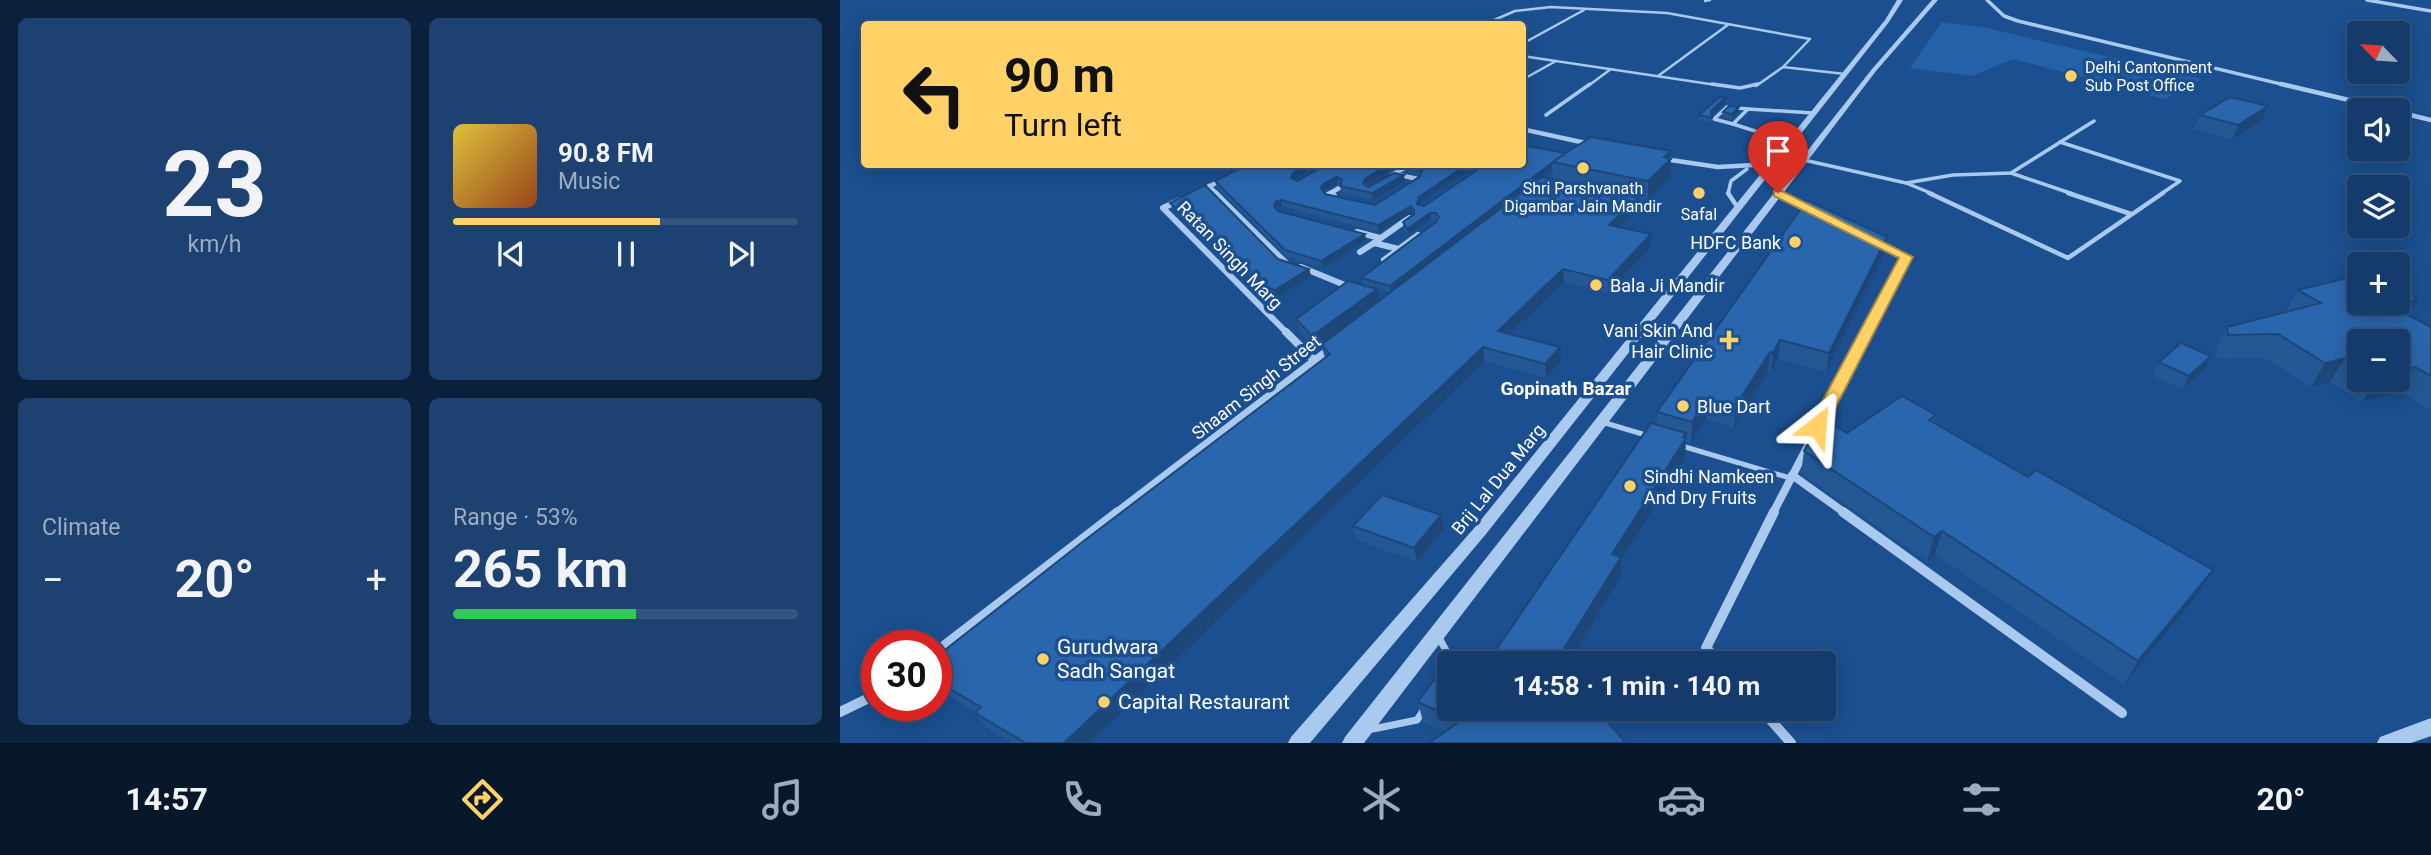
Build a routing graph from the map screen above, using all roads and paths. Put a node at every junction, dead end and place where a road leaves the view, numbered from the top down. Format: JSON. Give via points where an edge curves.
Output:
{"nodes":[{"id":1,"x":1710,"y":0,"type":"edge"},
{"id":2,"x":1900,"y":0,"type":"edge"},
{"id":3,"x":1935,"y":0,"type":"edge"},
{"id":4,"x":1987,"y":0,"type":"edge"},
{"id":5,"x":2367,"y":0,"type":"edge"},
{"id":6,"x":1705,"y":1,"type":"edge"},
{"id":7,"x":1587,"y":9,"type":"junction"},
{"id":8,"x":2431,"y":11,"type":"edge"},
{"id":9,"x":1492,"y":21,"type":"edge"},
{"id":10,"x":1729,"y":24,"type":"junction"},
{"id":11,"x":1526,"y":42,"type":"edge"},
{"id":12,"x":1526,"y":57,"type":"edge"},
{"id":13,"x":1556,"y":61,"type":"junction"},
{"id":14,"x":1783,"y":67,"type":"junction"},
{"id":15,"x":1611,"y":69,"type":"junction"},
{"id":16,"x":1845,"y":74,"type":"junction"},
{"id":17,"x":1658,"y":76,"type":"junction"},
{"id":18,"x":1526,"y":78,"type":"edge"},
{"id":19,"x":2347,"y":100,"type":"edge"},
{"id":20,"x":1748,"y":109,"type":"junction"},
{"id":21,"x":1813,"y":113,"type":"junction"},
{"id":22,"x":1546,"y":115,"type":"dead end"},
{"id":23,"x":2410,"y":115,"type":"edge"},
{"id":24,"x":2431,"y":120,"type":"edge"},
{"id":25,"x":2094,"y":121,"type":"dead end"},
{"id":26,"x":1733,"y":124,"type":"junction"},
{"id":27,"x":1526,"y":131,"type":"edge"},
{"id":28,"x":1790,"y":142,"type":"junction"},
{"id":29,"x":2060,"y":142,"type":"junction"},
{"id":30,"x":1584,"y":150,"type":"edge"},
{"id":31,"x":1654,"y":157,"type":"edge"},
{"id":32,"x":1804,"y":159,"type":"junction"},
{"id":33,"x":1772,"y":164,"type":"junction"},
{"id":34,"x":1403,"y":168,"type":"edge"},
{"id":35,"x":1747,"y":169,"type":"junction"},
{"id":36,"x":2011,"y":173,"type":"junction"},
{"id":37,"x":1394,"y":174,"type":"junction"},
{"id":38,"x":1231,"y":175,"type":"edge"},
{"id":39,"x":1386,"y":179,"type":"edge"},
{"id":40,"x":1906,"y":183,"type":"junction"},
{"id":41,"x":1209,"y":186,"type":"junction"},
{"id":42,"x":1407,"y":186,"type":"edge"},
{"id":43,"x":1339,"y":188,"type":"edge"},
{"id":44,"x":1197,"y":192,"type":"edge"},
{"id":45,"x":1778,"y":193,"type":"junction"},
{"id":46,"x":1186,"y":197,"type":"edge"},
{"id":47,"x":1339,"y":198,"type":"edge"},
{"id":48,"x":1621,"y":200,"type":"edge"},
{"id":49,"x":1648,"y":206,"type":"dead end"},
{"id":50,"x":1738,"y":208,"type":"junction"},
{"id":51,"x":1813,"y":211,"type":"edge"},
{"id":52,"x":2131,"y":215,"type":"junction"},
{"id":53,"x":1410,"y":218,"type":"edge"},
{"id":54,"x":1343,"y":229,"type":"edge"},
{"id":55,"x":1425,"y":230,"type":"edge"},
{"id":56,"x":1872,"y":239,"type":"edge"},
{"id":57,"x":1377,"y":240,"type":"junction"},
{"id":58,"x":1399,"y":249,"type":"junction"},
{"id":59,"x":1360,"y":252,"type":"dead end"},
{"id":60,"x":1384,"y":260,"type":"edge"},
{"id":61,"x":1360,"y":290,"type":"edge"},
{"id":62,"x":1337,"y":344,"type":"edge"},
{"id":63,"x":1315,"y":361,"type":"junction"},
{"id":64,"x":1602,"y":422,"type":"junction"},
{"id":65,"x":1652,"y":437,"type":"edge"},
{"id":66,"x":1677,"y":444,"type":"edge"},
{"id":67,"x":1791,"y":477,"type":"junction"},
{"id":68,"x":1437,"y":634,"type":"junction"},
{"id":69,"x":952,"y":640,"type":"edge"},
{"id":70,"x":1446,"y":651,"type":"edge"},
{"id":71,"x":1709,"y":651,"type":"edge"},
{"id":72,"x":1430,"y":701,"type":"edge"},
{"id":73,"x":861,"y":702,"type":"edge"},
{"id":74,"x":840,"y":712,"type":"edge"},
{"id":75,"x":2122,"y":713,"type":"dead end"},
{"id":76,"x":1771,"y":721,"type":"edge"},
{"id":77,"x":2431,"y":727,"type":"edge"},
{"id":78,"x":1361,"y":731,"type":"junction"},
{"id":79,"x":1298,"y":743,"type":"edge"},
{"id":80,"x":1352,"y":743,"type":"edge"},
{"id":81,"x":1791,"y":743,"type":"edge"},
{"id":82,"x":2387,"y":743,"type":"edge"}],
"edges":[{"from":1,"to":6,"type":"lane"},
{"from":2,"to":16,"type":"street","name":"Brij Lal Dua Marg"},
{"from":3,"to":32,"type":"street"},
{"from":4,"to":19,"type":"street","via":[[2004,16],[2018,21]]},
{"from":5,"to":8,"type":"street"},
{"from":7,"to":9,"type":"lane","via":[[1520,9]]},
{"from":7,"to":10,"type":"lane","via":[[1667,13]]},
{"from":7,"to":11,"type":"lane"},
{"from":10,"to":14,"type":"lane","via":[[1810,39]]},
{"from":10,"to":17,"type":"lane"},
{"from":12,"to":13,"type":"lane"},
{"from":13,"to":15,"type":"lane"},
{"from":13,"to":18,"type":"lane"},
{"from":14,"to":16,"type":"lane"},
{"from":14,"to":17,"type":"lane","via":[[1749,88]]},
{"from":15,"to":17,"type":"lane"},
{"from":15,"to":22,"type":"lane"},
{"from":16,"to":21,"type":"street","name":"Brij Lal Dua Marg"},
{"from":20,"to":21,"type":"lane"},
{"from":20,"to":26,"type":"lane"},
{"from":20,"to":26,"type":"lane","via":[[1727,107],[1714,119]]},
{"from":21,"to":28,"type":"street","name":"Brij Lal Dua Marg"},
{"from":23,"to":24,"type":"street"},
{"from":25,"to":29,"type":"lane"},
{"from":26,"to":28,"type":"lane"},
{"from":27,"to":30,"type":"street","via":[[1593,144]]},
{"from":28,"to":33,"type":"street","name":"Brij Lal Dua Marg"},
{"from":29,"to":36,"type":"lane"},
{"from":29,"to":52,"type":"lane","via":[[2180,181]]},
{"from":31,"to":35,"type":"street"},
{"from":32,"to":40,"type":"lane"},
{"from":32,"to":45,"type":"street"},
{"from":33,"to":35,"type":"street"},
{"from":33,"to":50,"type":"street","name":"Brij Lal Dua Marg"},
{"from":34,"to":37,"type":"street"},
{"from":35,"to":50,"type":"lane","via":[[1731,181],[1728,194]]},
{"from":36,"to":40,"type":"lane","via":[[1953,175]]},
{"from":36,"to":52,"type":"lane"},
{"from":37,"to":39,"type":"street"},
{"from":37,"to":42,"type":"street","via":[[1418,179]]},
{"from":38,"to":41,"type":"street","name":"Ratan Singh Marg"},
{"from":40,"to":52,"type":"lane","via":[[2068,258]]},
{"from":41,"to":44,"type":"street","name":"Ratan Singh Marg"},
{"from":41,"to":61,"type":"street","via":[[1284,262]]},
{"from":43,"to":47,"type":"street","via":[[1328,195]]},
{"from":45,"to":51,"type":"street"},
{"from":45,"to":64,"type":"street"},
{"from":46,"to":63,"type":"street","name":"Ratan Singh Marg","via":[[1163,208]]},
{"from":48,"to":49,"type":"street"},
{"from":50,"to":79,"type":"street","name":"Brij Lal Dua Marg","via":[[1481,530]]},
{"from":53,"to":57,"type":"street"},
{"from":54,"to":57,"type":"street"},
{"from":55,"to":58,"type":"street"},
{"from":56,"to":67,"type":"street","via":[[1907,257]]},
{"from":57,"to":58,"type":"street"},
{"from":57,"to":59,"type":"street"},
{"from":58,"to":60,"type":"street"},
{"from":62,"to":63,"type":"street","name":"Shaam Singh Street"},
{"from":63,"to":69,"type":"street","name":"Shaam Singh Street"},
{"from":64,"to":65,"type":"lane"},
{"from":64,"to":68,"type":"street"},
{"from":66,"to":67,"type":"lane"},
{"from":67,"to":71,"type":"street","via":[[1706,648]]},
{"from":67,"to":75,"type":"street"},
{"from":68,"to":70,"type":"lane"},
{"from":68,"to":78,"type":"street"},
{"from":72,"to":78,"type":"lane","via":[[1416,720]]},
{"from":73,"to":74,"type":"street"},
{"from":76,"to":81,"type":"street"},
{"from":77,"to":82,"type":"street"},
{"from":78,"to":80,"type":"street"}]}
